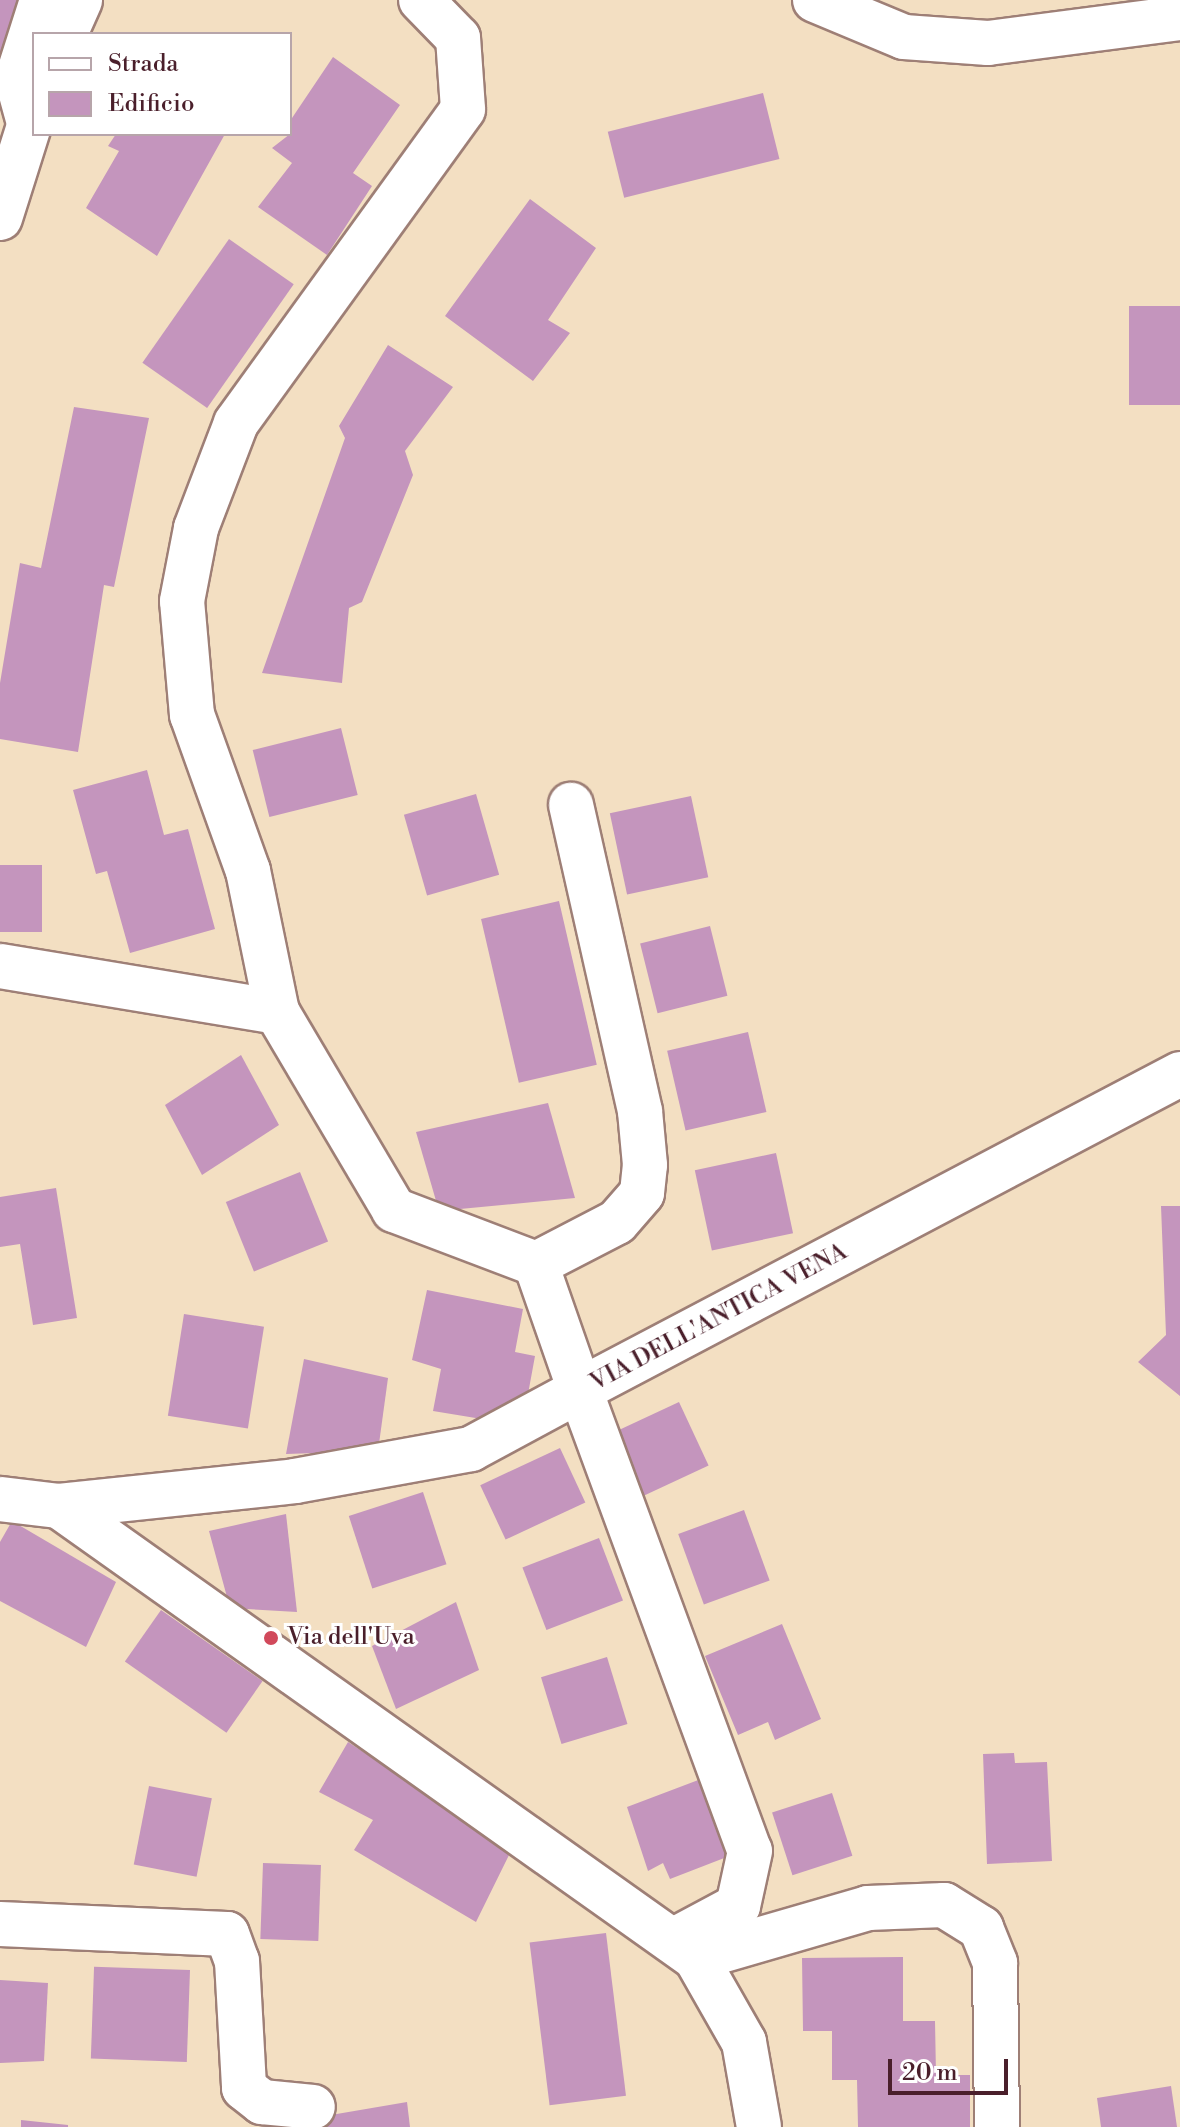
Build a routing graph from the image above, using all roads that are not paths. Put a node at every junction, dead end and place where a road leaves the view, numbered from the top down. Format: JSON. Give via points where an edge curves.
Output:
{"nodes":[{"id":1,"x":42,"y":0,"type":"edge"},
{"id":2,"x":80,"y":0,"type":"edge"},
{"id":3,"x":421,"y":0,"type":"edge"},
{"id":4,"x":815,"y":0,"type":"edge"},
{"id":5,"x":1180,"y":18,"type":"edge"},
{"id":6,"x":66,"y":32,"type":"edge"},
{"id":7,"x":32,"y":116,"type":"edge"},
{"id":8,"x":0,"y":218,"type":"edge"},
{"id":9,"x":571,"y":805,"type":"dead end"},
{"id":10,"x":0,"y":966,"type":"edge"},
{"id":11,"x":277,"y":1012,"type":"junction"},
{"id":12,"x":1180,"y":1074,"type":"edge"},
{"id":13,"x":536,"y":1264,"type":"junction"},
{"id":14,"x":580,"y":1390,"type":"junction"},
{"id":15,"x":0,"y":1499,"type":"edge"},
{"id":16,"x":59,"y":1506,"type":"junction"},
{"id":17,"x":0,"y":1924,"type":"edge"},
{"id":18,"x":685,"y":1949,"type":"junction"},
{"id":19,"x":313,"y":2107,"type":"dead end"},
{"id":20,"x":759,"y":2127,"type":"edge"},
{"id":21,"x":997,"y":2127,"type":"edge"}],
"edges":[{"from":1,"to":7,"type":"street","via":[[17,79]]},
{"from":2,"to":6,"type":"street"},
{"from":3,"to":11,"type":"street","via":[[458,38],[463,109],[236,423],[196,528],[182,601],[192,715],[248,871]]},
{"from":4,"to":5,"type":"street","via":[[904,37],[988,43]]},
{"from":7,"to":8,"type":"street"},
{"from":9,"to":13,"type":"street","via":[[640,1111],[645,1165],[642,1193],[617,1222]]},
{"from":10,"to":11,"type":"street"},
{"from":11,"to":13,"type":"street","via":[[394,1210]]},
{"from":12,"to":14,"type":"street","name":"VIA DELL'ANTICA VENA"},
{"from":13,"to":14,"type":"street","name":"VIA DELL'ANTICA VENA"},
{"from":14,"to":16,"type":"street","via":[[471,1449],[295,1481]]},
{"from":14,"to":18,"type":"street","via":[[750,1851],[738,1906]]},
{"from":15,"to":16,"type":"street"},
{"from":16,"to":18,"type":"street"},
{"from":17,"to":19,"type":"street","via":[[227,1934],[237,1961],[244,2088],[262,2102]]},
{"from":18,"to":20,"type":"street","via":[[744,2042]]},
{"from":18,"to":21,"type":"street","via":[[868,1908],[944,1905],[981,1928],[995,1963]]}]}
